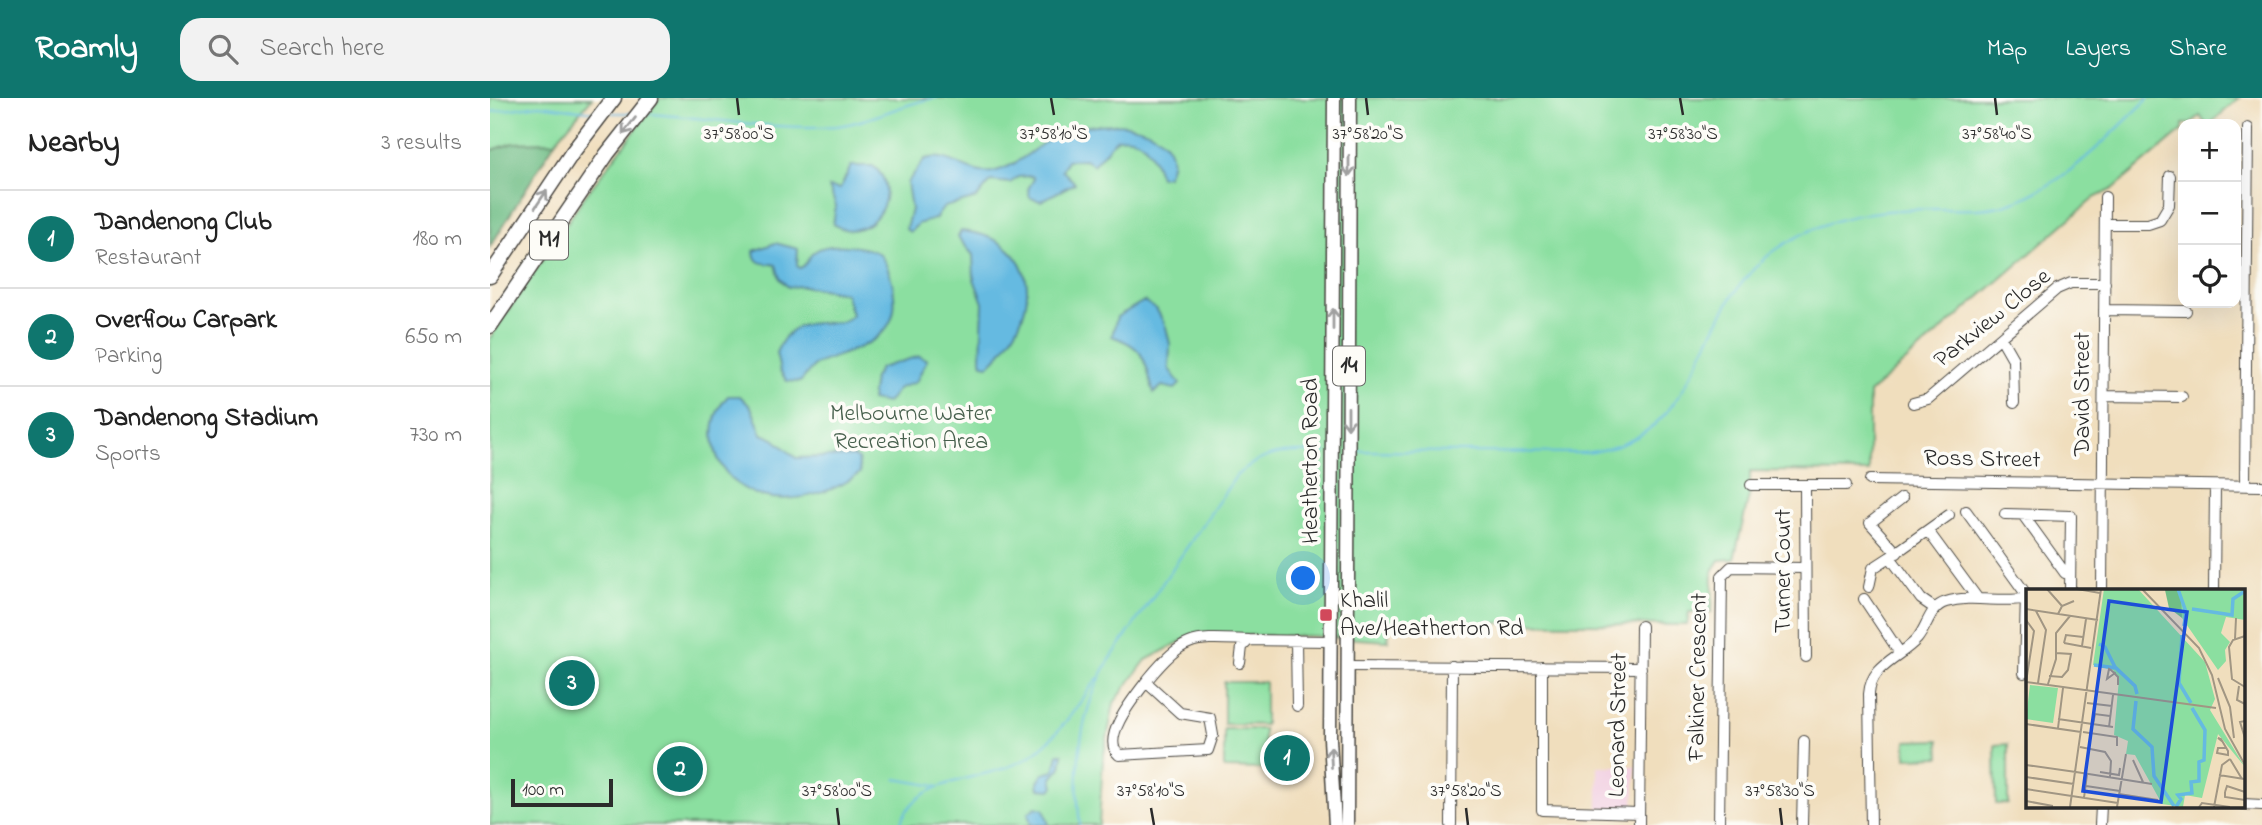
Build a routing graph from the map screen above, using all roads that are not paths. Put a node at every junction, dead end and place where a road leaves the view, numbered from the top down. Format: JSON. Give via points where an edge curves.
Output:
{"nodes":[{"id":1,"x":614,"y":98,"type":"edge"},
{"id":2,"x":651,"y":98,"type":"edge"},
{"id":3,"x":1335,"y":98,"type":"edge"},
{"id":4,"x":1350,"y":98,"type":"edge"},
{"id":5,"x":2248,"y":128,"type":"dead end"},
{"id":6,"x":2169,"y":176,"type":"dead end"},
{"id":7,"x":2105,"y":197,"type":"dead end"},
{"id":8,"x":2105,"y":223,"type":"junction"},
{"id":9,"x":490,"y":276,"type":"edge"},
{"id":10,"x":2105,"y":283,"type":"junction"},
{"id":11,"x":2104,"y":310,"type":"junction"},
{"id":12,"x":2186,"y":311,"type":"dead end"},
{"id":13,"x":490,"y":326,"type":"edge"},
{"id":14,"x":2001,"y":338,"type":"junction"},
{"id":15,"x":2104,"y":396,"type":"junction"},
{"id":16,"x":2182,"y":397,"type":"dead end"},
{"id":17,"x":1913,"y":402,"type":"dead end"},
{"id":18,"x":2014,"y":402,"type":"dead end"},
{"id":19,"x":1870,"y":480,"type":"dead end"},
{"id":20,"x":2103,"y":484,"type":"junction"},
{"id":21,"x":1751,"y":485,"type":"dead end"},
{"id":22,"x":1805,"y":485,"type":"junction"},
{"id":23,"x":1846,"y":485,"type":"dead end"},
{"id":24,"x":2215,"y":486,"type":"junction"},
{"id":25,"x":2245,"y":486,"type":"junction"},
{"id":26,"x":2262,"y":486,"type":"edge"},
{"id":27,"x":1902,"y":498,"type":"dead end"},
{"id":28,"x":1966,"y":511,"type":"dead end"},
{"id":29,"x":2005,"y":514,"type":"dead end"},
{"id":30,"x":1949,"y":515,"type":"dead end"},
{"id":31,"x":2023,"y":515,"type":"junction"},
{"id":32,"x":1928,"y":531,"type":"junction"},
{"id":33,"x":1894,"y":555,"type":"junction"},
{"id":34,"x":1805,"y":568,"type":"junction"},
{"id":35,"x":2070,"y":574,"type":"junction"},
{"id":36,"x":1869,"y":587,"type":"dead end"},
{"id":37,"x":2070,"y":589,"type":"edge"},
{"id":38,"x":2102,"y":589,"type":"edge"},
{"id":39,"x":2214,"y":589,"type":"edge"},
{"id":40,"x":2026,"y":597,"type":"edge"},
{"id":41,"x":2026,"y":598,"type":"edge"},
{"id":42,"x":1864,"y":599,"type":"dead end"},
{"id":43,"x":1978,"y":599,"type":"junction"},
{"id":44,"x":1934,"y":608,"type":"junction"},
{"id":45,"x":2026,"y":623,"type":"edge"},
{"id":46,"x":1641,"y":626,"type":"dead end"},
{"id":47,"x":1249,"y":640,"type":"junction"},
{"id":48,"x":1296,"y":640,"type":"junction"},
{"id":49,"x":1331,"y":641,"type":"junction"},
{"id":50,"x":1347,"y":642,"type":"junction"},
{"id":51,"x":1900,"y":653,"type":"junction"},
{"id":52,"x":1806,"y":657,"type":"dead end"},
{"id":53,"x":1240,"y":663,"type":"dead end"},
{"id":54,"x":1331,"y":666,"type":"junction"},
{"id":55,"x":1347,"y":666,"type":"junction"},
{"id":56,"x":1452,"y":666,"type":"junction"},
{"id":57,"x":1542,"y":667,"type":"junction"},
{"id":58,"x":1641,"y":668,"type":"junction"},
{"id":59,"x":2024,"y":673,"type":"dead end"},
{"id":60,"x":1146,"y":681,"type":"junction"},
{"id":61,"x":1297,"y":706,"type":"dead end"},
{"id":62,"x":1804,"y":741,"type":"dead end"},
{"id":63,"x":1639,"y":813,"type":"junction"},
{"id":64,"x":1335,"y":825,"type":"edge"},
{"id":65,"x":1347,"y":825,"type":"edge"},
{"id":66,"x":1451,"y":825,"type":"edge"},
{"id":67,"x":1639,"y":825,"type":"edge"},
{"id":68,"x":1719,"y":825,"type":"edge"},
{"id":69,"x":1802,"y":825,"type":"edge"},
{"id":70,"x":1871,"y":825,"type":"edge"}],
"edges":[{"from":9,"to":1,"type":"highway","number":"M1","one_way":true},
{"from":2,"to":13,"type":"highway","number":"M1","one_way":true,"via":[[607,154]]},
{"from":49,"to":3,"type":"main road","name":"Heatherton Road","number":"14","one_way":true},
{"from":4,"to":50,"type":"main road","name":"Heatherton Road","number":"14","one_way":true},
{"from":5,"to":25,"type":"street"},
{"from":6,"to":8,"type":"street","via":[[2169,205],[2160,220]]},
{"from":7,"to":8,"type":"street","name":"David Street"},
{"from":8,"to":10,"type":"street","name":"David Street"},
{"from":10,"to":11,"type":"street","name":"David Street"},
{"from":10,"to":14,"type":"street","name":"Parkview Close","via":[[2062,286]]},
{"from":11,"to":12,"type":"street"},
{"from":11,"to":15,"type":"street","name":"David Street"},
{"from":14,"to":17,"type":"street","name":"Parkview Close","via":[[1928,399]]},
{"from":14,"to":18,"type":"street","via":[[2014,359]]},
{"from":15,"to":16,"type":"street"},
{"from":15,"to":20,"type":"street","name":"David Street"},
{"from":19,"to":20,"type":"street","name":"Ross Street"},
{"from":20,"to":24,"type":"street","name":"Ross Street"},
{"from":20,"to":38,"type":"street","name":"David Street"},
{"from":21,"to":22,"type":"street"},
{"from":22,"to":23,"type":"street"},
{"from":22,"to":34,"type":"street","name":"Turner Court"},
{"from":24,"to":25,"type":"street","name":"Ross Street"},
{"from":24,"to":39,"type":"street"},
{"from":25,"to":26,"type":"street","name":"Ross Street"},
{"from":27,"to":33,"type":"street","via":[[1870,523]]},
{"from":28,"to":40,"type":"street"},
{"from":29,"to":31,"type":"street"},
{"from":30,"to":32,"type":"street"},
{"from":31,"to":35,"type":"street"},
{"from":31,"to":35,"type":"street","via":[[2071,516]]},
{"from":32,"to":33,"type":"street"},
{"from":32,"to":43,"type":"street"},
{"from":33,"to":36,"type":"street","via":[[1873,568]]},
{"from":33,"to":44,"type":"street","via":[[1921,599]]},
{"from":34,"to":52,"type":"street","name":"Turner Court"},
{"from":34,"to":68,"type":"street","name":"Falkiner Crescent","via":[[1731,567],[1721,576]]},
{"from":35,"to":37,"type":"street"},
{"from":41,"to":43,"type":"street","via":[[2011,602]]},
{"from":42,"to":51,"type":"street"},
{"from":43,"to":44,"type":"street","via":[[1950,601]]},
{"from":44,"to":51,"type":"street","via":[[1923,631]]},
{"from":45,"to":59,"type":"street"},
{"from":46,"to":58,"type":"street","name":"Leonard Street"},
{"from":47,"to":48,"type":"street"},
{"from":47,"to":53,"type":"street","via":[[1242,647]]},
{"from":47,"to":60,"type":"street","via":[[1188,641]]},
{"from":48,"to":49,"type":"street"},
{"from":48,"to":61,"type":"street"},
{"from":49,"to":50,"type":"main road"},
{"from":49,"to":54,"type":"main road","name":"Heatherton Road","number":"14"},
{"from":50,"to":55,"type":"main road","name":"Heatherton Road","number":"14"},
{"from":51,"to":70,"type":"street","via":[[1878,670],[1870,689]]},
{"from":54,"to":55,"type":"main road"},
{"from":64,"to":54,"type":"main road","name":"Heatherton Road","number":"14","one_way":true},
{"from":55,"to":56,"type":"street"},
{"from":55,"to":65,"type":"main road","name":"Heatherton Road","number":"14"},
{"from":56,"to":57,"type":"street"},
{"from":56,"to":66,"type":"street"},
{"from":57,"to":58,"type":"street"},
{"from":57,"to":63,"type":"street","via":[[1542,810]]},
{"from":58,"to":63,"type":"street","name":"Leonard Street"},
{"from":60,"to":60,"type":"street","via":[[1119,722],[1113,738],[1115,751],[1134,757],[1208,750],[1213,735],[1210,718],[1180,713]]},
{"from":62,"to":69,"type":"street"},
{"from":63,"to":67,"type":"street","name":"Leonard Street"}]}
